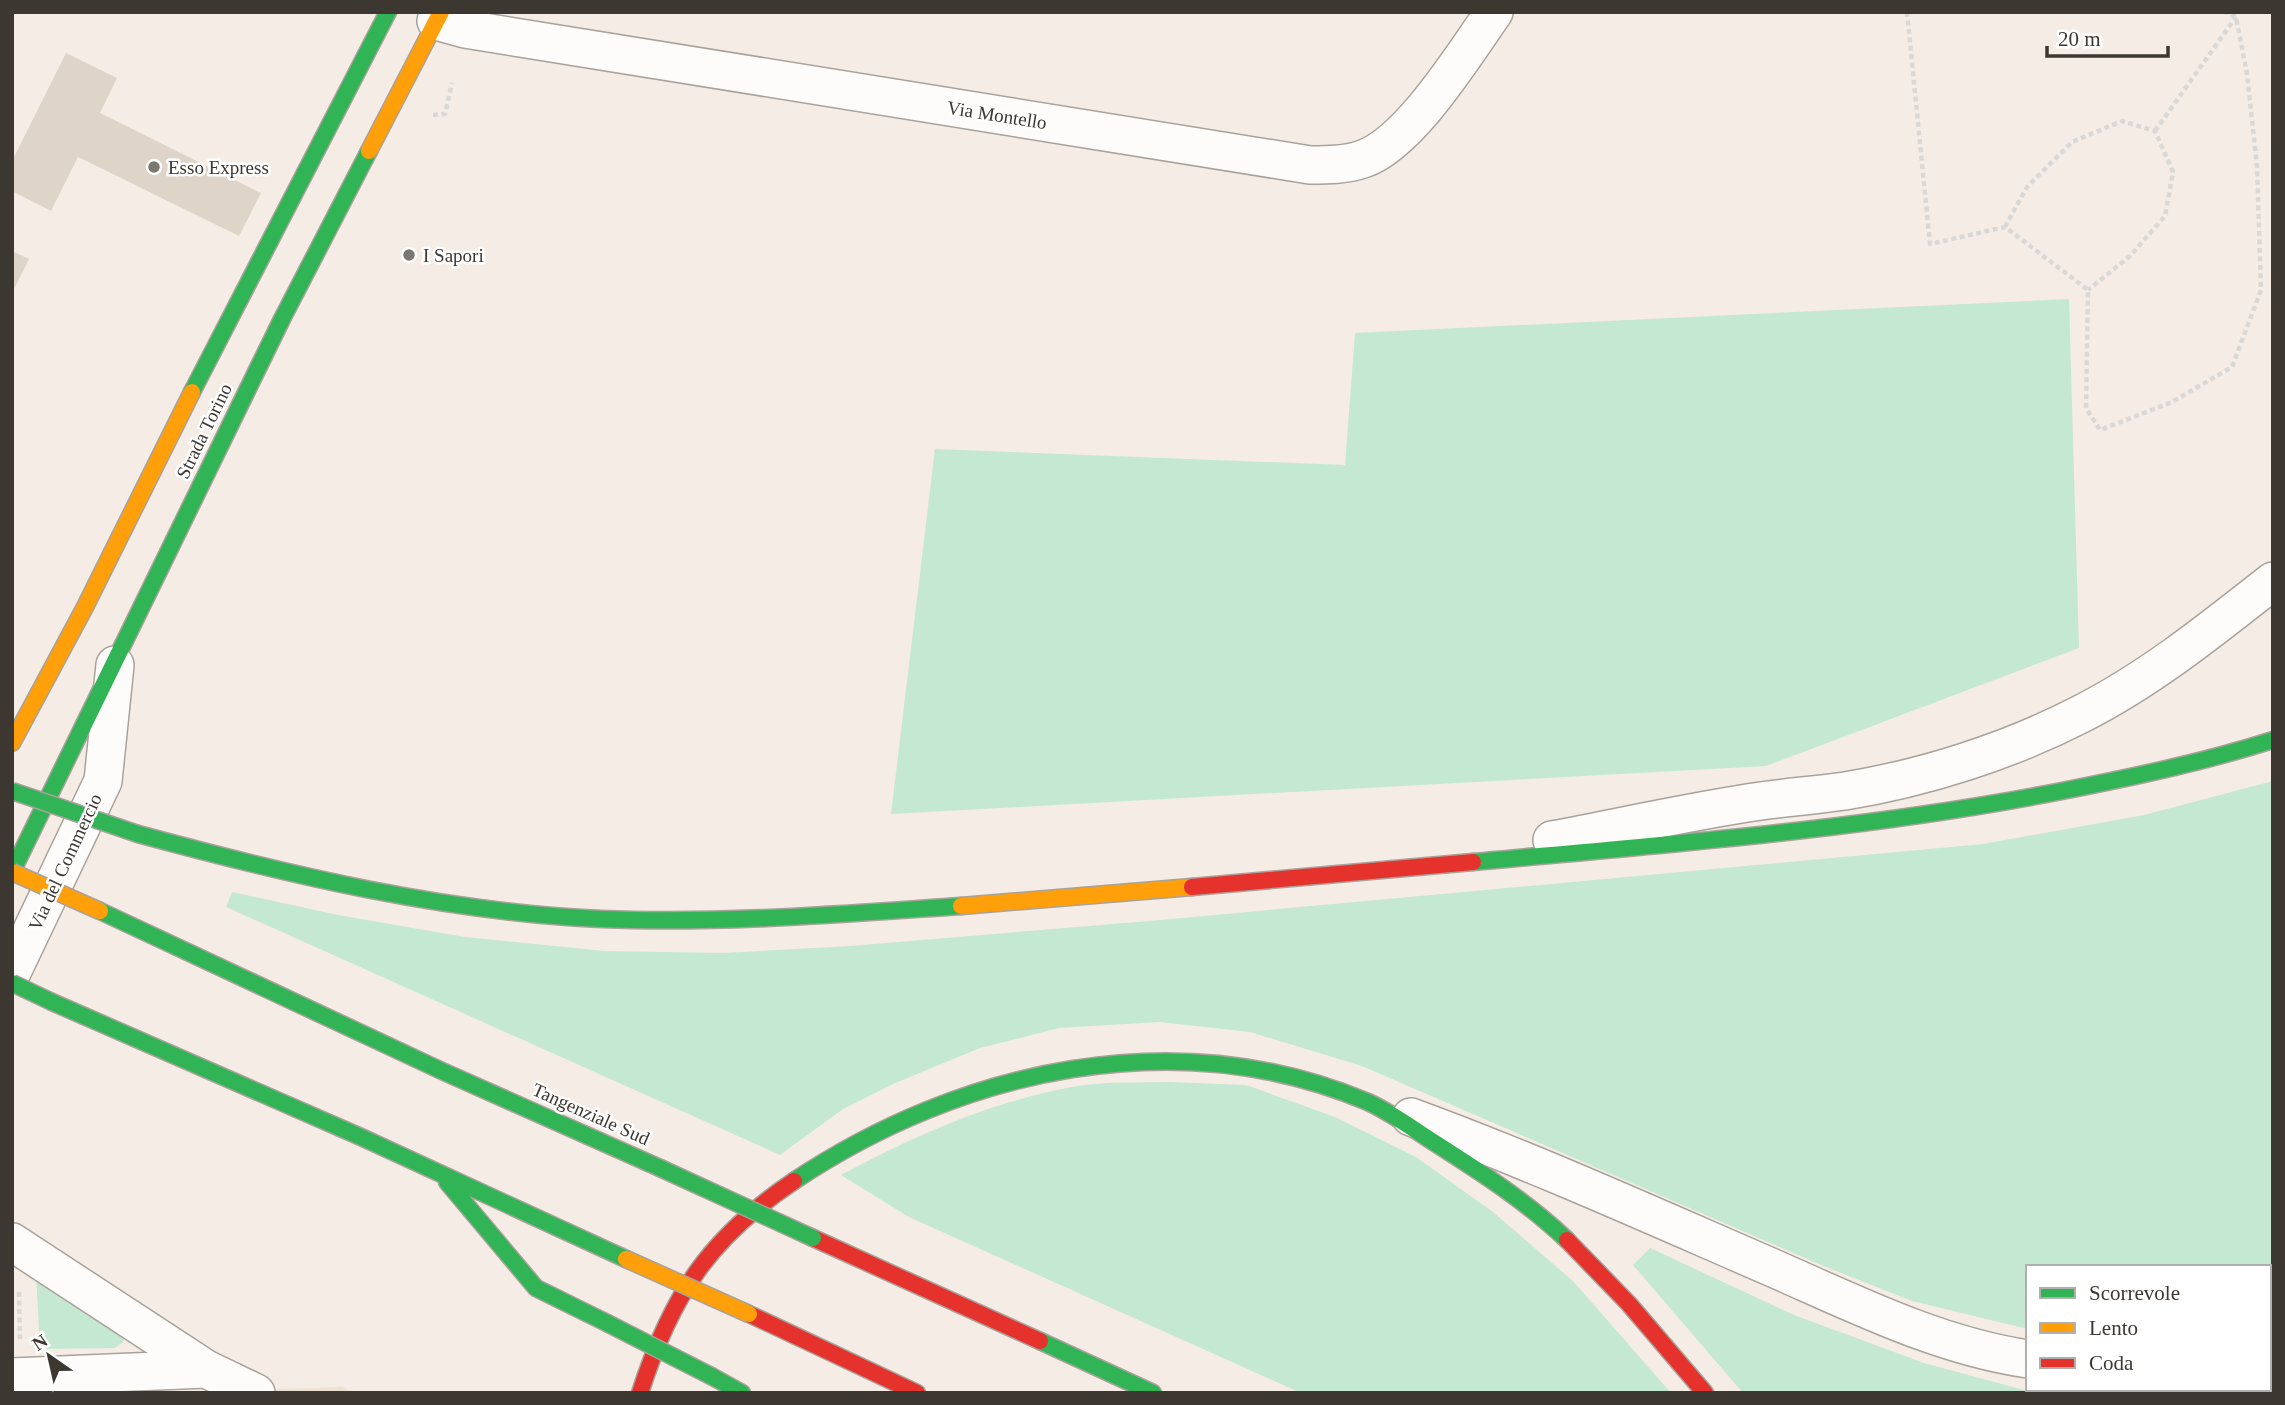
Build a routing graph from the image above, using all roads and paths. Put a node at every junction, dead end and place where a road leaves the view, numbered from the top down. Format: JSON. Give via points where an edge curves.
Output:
{"nodes":[{"id":1,"x":388,"y":12,"type":"edge"},
{"id":2,"x":1494,"y":12,"type":"edge"},
{"id":3,"x":1907,"y":12,"type":"edge"},
{"id":4,"x":2225,"y":12,"type":"edge"},
{"id":5,"x":2235,"y":17,"type":"junction"},
{"id":6,"x":448,"y":21,"type":"edge"},
{"id":7,"x":426,"y":116,"type":"dead end"},
{"id":8,"x":2155,"y":131,"type":"junction"},
{"id":9,"x":2005,"y":226,"type":"junction"},
{"id":10,"x":2088,"y":290,"type":"junction"},
{"id":11,"x":2273,"y":581,"type":"edge"},
{"id":12,"x":115,"y":664,"type":"junction"},
{"id":13,"x":2273,"y":740,"type":"edge"},
{"id":14,"x":12,"y":743,"type":"edge"},
{"id":15,"x":12,"y":791,"type":"edge"},
{"id":16,"x":1407,"y":867,"type":"junction"},
{"id":17,"x":12,"y":872,"type":"edge"},
{"id":18,"x":12,"y":972,"type":"edge"},
{"id":19,"x":12,"y":983,"type":"edge"},
{"id":20,"x":1368,"y":1102,"type":"junction"},
{"id":21,"x":439,"y":1172,"type":"junction"},
{"id":22,"x":12,"y":1242,"type":"edge"},
{"id":23,"x":19,"y":1280,"type":"dead end"},
{"id":24,"x":2026,"y":1358,"type":"edge"},
{"id":25,"x":206,"y":1369,"type":"junction"},
{"id":26,"x":16,"y":1377,"type":"edge"},
{"id":27,"x":256,"y":1393,"type":"edge"},
{"id":28,"x":640,"y":1393,"type":"edge"},
{"id":29,"x":742,"y":1393,"type":"edge"},
{"id":30,"x":917,"y":1393,"type":"edge"},
{"id":31,"x":1153,"y":1393,"type":"edge"},
{"id":32,"x":1705,"y":1393,"type":"edge"}],
"edges":[{"from":1,"to":14,"type":"main road","name":"Strada Torino"},
{"from":2,"to":6,"type":"street","name":"Via Montello","via":[[1412,122],[1365,159],[1336,165],[1310,165]]},
{"from":3,"to":9,"type":"path","via":[[1930,244]]},
{"from":4,"to":5,"type":"path"},
{"from":5,"to":8,"type":"path"},
{"from":5,"to":10,"type":"path","via":[[2247,74],[2257,166],[2261,290],[2232,367],[2172,402],[2100,430],[2086,408]]},
{"from":6,"to":7,"type":"path","via":[[445,114]]},
{"from":6,"to":12,"type":"main road","name":"Strada Torino","via":[[282,319]]},
{"from":8,"to":9,"type":"path","via":[[2122,121],[2071,142],[2027,187]]},
{"from":8,"to":10,"type":"path","via":[[2173,172],[2165,216],[2130,256]]},
{"from":9,"to":10,"type":"path"},
{"from":11,"to":16,"type":"street","via":[[2147,676],[2081,714],[1943,767],[1846,791],[1759,802]]},
{"from":12,"to":17,"type":"main road","name":"Strada Torino"},
{"from":12,"to":18,"type":"street","name":"Via del Commercio","via":[[103,781]]},
{"from":13,"to":16,"type":"main road","via":[[2151,773],[2011,803],[1857,825]]},
{"from":15,"to":16,"type":"main road","bridge":true,"via":[[138,834],[346,887],[554,916],[794,918]]},
{"from":17,"to":31,"type":"main road","name":"Tangenziale Sud","bridge":true},
{"from":19,"to":21,"type":"main road","bridge":true},
{"from":20,"to":24,"type":"street","via":[[1501,1150],[1881,1315],[1952,1340]]},
{"from":20,"to":28,"type":"main road","via":[[1320,1084],[1264,1071],[1150,1061],[1030,1075],[911,1113],[816,1166],[765,1200],[726,1235],[689,1283],[668,1320]]},
{"from":20,"to":32,"type":"main road","via":[[1474,1167],[1546,1221],[1619,1293]]},
{"from":21,"to":29,"type":"main road","bridge":true,"via":[[536,1288]]},
{"from":21,"to":30,"type":"main road","bridge":true},
{"from":22,"to":25,"type":"street"},
{"from":23,"to":26,"type":"path"},
{"from":25,"to":26,"type":"street"},
{"from":25,"to":27,"type":"street"}]}
